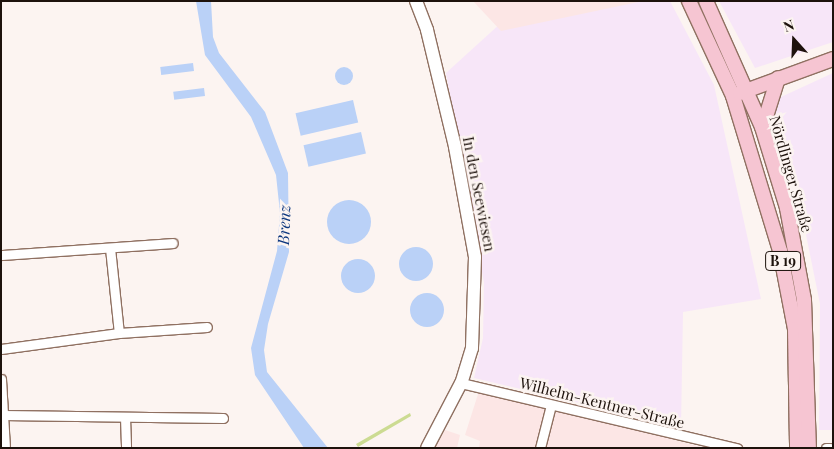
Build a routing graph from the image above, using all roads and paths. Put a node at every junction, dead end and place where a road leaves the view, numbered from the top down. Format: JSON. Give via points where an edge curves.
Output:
{"nodes":[{"id":1,"x":416,"y":1,"type":"edge"},
{"id":2,"x":689,"y":1,"type":"edge"},
{"id":3,"x":706,"y":1,"type":"edge"},
{"id":4,"x":833,"y":59,"type":"edge"},
{"id":5,"x":778,"y":78,"type":"junction"},
{"id":6,"x":748,"y":90,"type":"junction"},
{"id":7,"x":733,"y":96,"type":"junction"},
{"id":8,"x":762,"y":127,"type":"junction"},
{"id":9,"x":173,"y":243,"type":"dead end"},
{"id":10,"x":110,"y":248,"type":"junction"},
{"id":11,"x":1,"y":255,"type":"edge"},
{"id":12,"x":207,"y":328,"type":"dead end"},
{"id":13,"x":119,"y":333,"type":"junction"},
{"id":14,"x":1,"y":349,"type":"edge"},
{"id":15,"x":1,"y":379,"type":"edge"},
{"id":16,"x":461,"y":383,"type":"junction"},
{"id":17,"x":551,"y":405,"type":"junction"},
{"id":18,"x":3,"y":415,"type":"junction"},
{"id":19,"x":125,"y":417,"type":"junction"},
{"id":20,"x":223,"y":418,"type":"dead end"},
{"id":21,"x":803,"y":441,"type":"edge"},
{"id":22,"x":5,"y":448,"type":"edge"},
{"id":23,"x":126,"y":448,"type":"edge"},
{"id":24,"x":427,"y":448,"type":"edge"},
{"id":25,"x":540,"y":448,"type":"edge"},
{"id":26,"x":737,"y":448,"type":"edge"},
{"id":27,"x":826,"y":448,"type":"edge"},
{"id":28,"x":830,"y":448,"type":"edge"}],
"edges":[{"from":1,"to":16,"type":"street","name":"In den Seewiesen","via":[[427,30],[446,109],[475,257],[472,348]]},
{"from":2,"to":7,"type":"main road","number":"B 19"},
{"from":3,"to":6,"type":"main road","number":"B 19"},
{"from":4,"to":5,"type":"main road"},
{"from":5,"to":6,"type":"main road"},
{"from":5,"to":8,"type":"main road"},
{"from":6,"to":7,"type":"main road"},
{"from":6,"to":8,"type":"main road","name":"Nördlinger Straße","number":"B 19"},
{"from":7,"to":21,"type":"main road","name":"Nördlinger Straße","number":"B 19","via":[[786,273],[795,336]]},
{"from":8,"to":21,"type":"main road","name":"Nördlinger Straße","number":"B 19","via":[[787,208],[804,300]]},
{"from":9,"to":10,"type":"street"},
{"from":10,"to":11,"type":"street"},
{"from":10,"to":13,"type":"street"},
{"from":12,"to":13,"type":"street"},
{"from":13,"to":14,"type":"street"},
{"from":15,"to":18,"type":"street"},
{"from":16,"to":17,"type":"street","name":"Wilhelm-Kentner-Straße"},
{"from":16,"to":24,"type":"street","name":"In den Seewiesen"},
{"from":17,"to":25,"type":"street"},
{"from":17,"to":26,"type":"street","name":"Wilhelm-Kentner-Straße"},
{"from":18,"to":19,"type":"street"},
{"from":18,"to":22,"type":"street"},
{"from":19,"to":20,"type":"street"},
{"from":19,"to":23,"type":"street"},
{"from":27,"to":28,"type":"street"}]}
